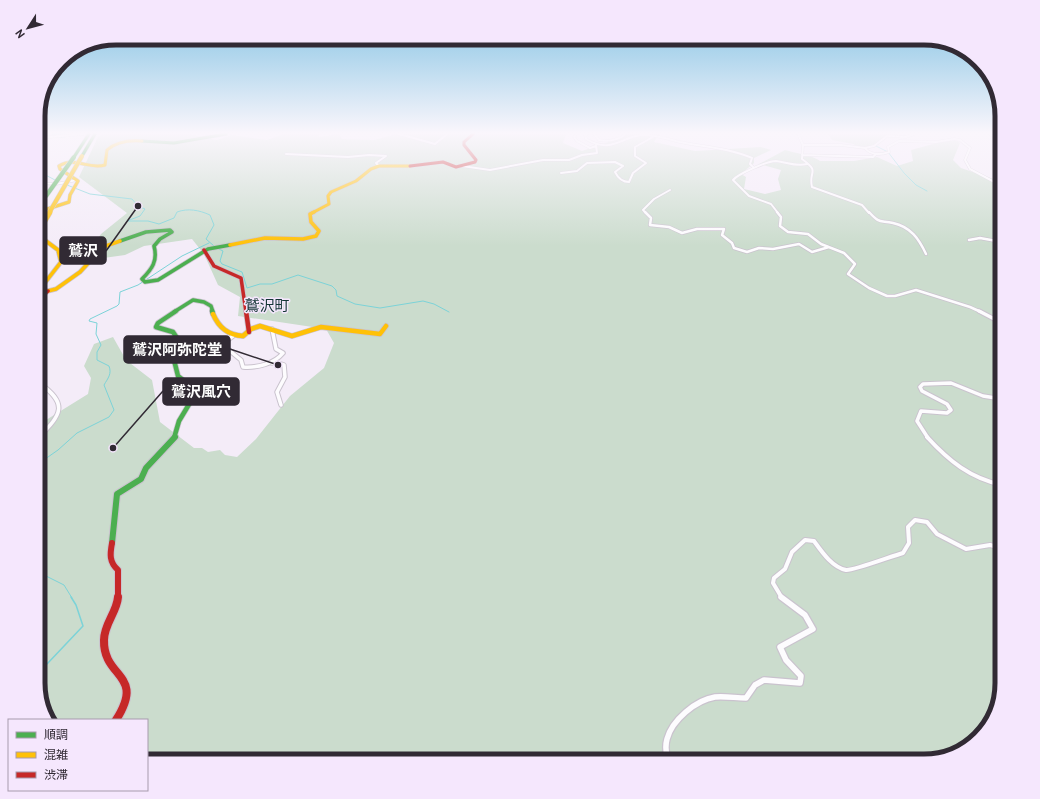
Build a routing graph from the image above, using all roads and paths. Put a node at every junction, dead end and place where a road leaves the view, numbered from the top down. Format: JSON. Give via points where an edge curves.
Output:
{"nodes":[{"id":1,"x":62,"y":171,"type":"edge"},
{"id":2,"x":64,"y":171,"type":"edge"},
{"id":3,"x":73,"y":171,"type":"edge"},
{"id":4,"x":368,"y":171,"type":"edge"},
{"id":5,"x":575,"y":171,"type":"edge"},
{"id":6,"x":616,"y":171,"type":"edge"},
{"id":7,"x":635,"y":171,"type":"edge"},
{"id":8,"x":745,"y":171,"type":"edge"},
{"id":9,"x":813,"y":171,"type":"edge"},
{"id":10,"x":974,"y":171,"type":"edge"},
{"id":11,"x":561,"y":173,"type":"dead end"},
{"id":12,"x":77,"y":180,"type":"junction"},
{"id":13,"x":995,"y":182,"type":"edge"},
{"id":14,"x":45,"y":183,"type":"edge"},
{"id":15,"x":670,"y":190,"type":"dead end"},
{"id":16,"x":45,"y":197,"type":"edge"},
{"id":17,"x":45,"y":210,"type":"edge"},
{"id":18,"x":45,"y":221,"type":"edge"},
{"id":19,"x":45,"y":239,"type":"edge"},
{"id":20,"x":969,"y":240,"type":"dead end"},
{"id":21,"x":995,"y":241,"type":"edge"},
{"id":22,"x":830,"y":247,"type":"junction"},
{"id":23,"x":204,"y":250,"type":"junction"},
{"id":24,"x":926,"y":254,"type":"dead end"},
{"id":25,"x":45,"y":285,"type":"edge"},
{"id":26,"x":45,"y":290,"type":"edge"},
{"id":27,"x":995,"y":320,"type":"edge"},
{"id":28,"x":386,"y":326,"type":"dead end"},
{"id":29,"x":272,"y":330,"type":"junction"},
{"id":30,"x":249,"y":332,"type":"junction"},
{"id":31,"x":233,"y":336,"type":"junction"},
{"id":32,"x":251,"y":368,"type":"junction"},
{"id":33,"x":45,"y":387,"type":"edge"},
{"id":34,"x":995,"y":398,"type":"edge"},
{"id":35,"x":281,"y":406,"type":"dead end"},
{"id":36,"x":45,"y":431,"type":"edge"},
{"id":37,"x":995,"y":483,"type":"edge"},
{"id":38,"x":995,"y":546,"type":"edge"},
{"id":39,"x":117,"y":719,"type":"edge"},
{"id":40,"x":667,"y":754,"type":"edge"}],
"edges":[{"from":1,"to":12,"type":"main road"},
{"from":2,"to":16,"type":"main road","bridge":true},
{"from":3,"to":18,"type":"main road","bridge":true},
{"from":4,"to":23,"type":"main road","via":[[356,181],[331,192],[328,196],[329,204],[310,214],[311,226],[319,231],[316,236],[304,239],[264,238]]},
{"from":5,"to":11,"type":"street"},
{"from":6,"to":7,"type":"street","via":[[615,174],[623,182],[629,182]]},
{"from":8,"to":22,"type":"street","via":[[735,177],[733,180],[736,185],[749,196],[771,204],[781,217],[780,226],[785,231],[807,234]]},
{"from":9,"to":24,"type":"street","via":[[812,187],[862,206],[874,219],[882,223],[893,223],[910,230],[918,238]]},
{"from":10,"to":13,"type":"street"},
{"from":12,"to":14,"type":"street","bridge":true,"via":[[60,184]]},
{"from":12,"to":17,"type":"main road","via":[[77,185],[66,204]]},
{"from":15,"to":22,"type":"street","via":[[654,199],[643,210],[651,218],[650,226],[669,227],[682,233],[697,229],[722,229],[722,235],[734,248],[744,253],[759,248],[773,249],[797,244],[802,244],[812,252]]},
{"from":19,"to":25,"type":"main road","via":[[58,250],[62,262],[52,272]]},
{"from":20,"to":21,"type":"street","via":[[980,238]]},
{"from":22,"to":27,"type":"street","via":[[841,251],[855,263],[849,275],[878,293],[890,297],[908,290],[916,290],[970,307]]},
{"from":23,"to":26,"type":"main road","via":[[158,280],[145,282],[142,279],[156,266],[158,255],[155,243],[172,232],[170,230],[142,233],[103,246],[80,272],[61,286]]},
{"from":23,"to":30,"type":"main road","via":[[214,266],[241,278]]},
{"from":28,"to":29,"type":"main road","via":[[380,334],[321,327],[292,336]]},
{"from":29,"to":30,"type":"main road","via":[[260,326]]},
{"from":29,"to":32,"type":"street","via":[[276,349],[282,353],[281,356]]},
{"from":30,"to":31,"type":"main road","via":[[243,336]]},
{"from":31,"to":32,"type":"street","via":[[224,342],[224,346],[241,360],[243,367]]},
{"from":31,"to":39,"type":"main road","via":[[217,325],[211,306],[200,301],[186,302],[156,327],[173,332],[177,338],[171,344],[174,369],[183,381],[194,386],[197,391],[179,421],[174,439],[146,468],[141,479],[121,490],[115,500],[116,514],[110,558],[112,565],[118,570],[119,585],[115,611],[107,627],[104,644],[107,658],[126,685],[129,696],[128,704]]},
{"from":32,"to":35,"type":"street","via":[[275,362],[284,365],[285,377],[277,392]]},
{"from":33,"to":36,"type":"street","via":[[56,395],[60,405],[57,418]]},
{"from":34,"to":37,"type":"street","via":[[983,396],[951,383],[923,384],[920,387],[922,391],[947,404],[951,410],[947,413],[921,411],[917,421],[925,434],[963,470],[976,478]]},
{"from":38,"to":40,"type":"street","via":[[990,544],[966,549],[936,534],[927,522],[915,520],[908,527],[907,549],[903,553],[854,570],[846,570],[829,560],[814,541],[806,540],[792,552],[785,569],[774,578],[773,583],[780,595],[810,618],[813,629],[786,641],[780,647],[786,661],[801,676],[800,683],[762,680],[746,698],[713,697],[696,704],[672,728],[666,746]]}]}
